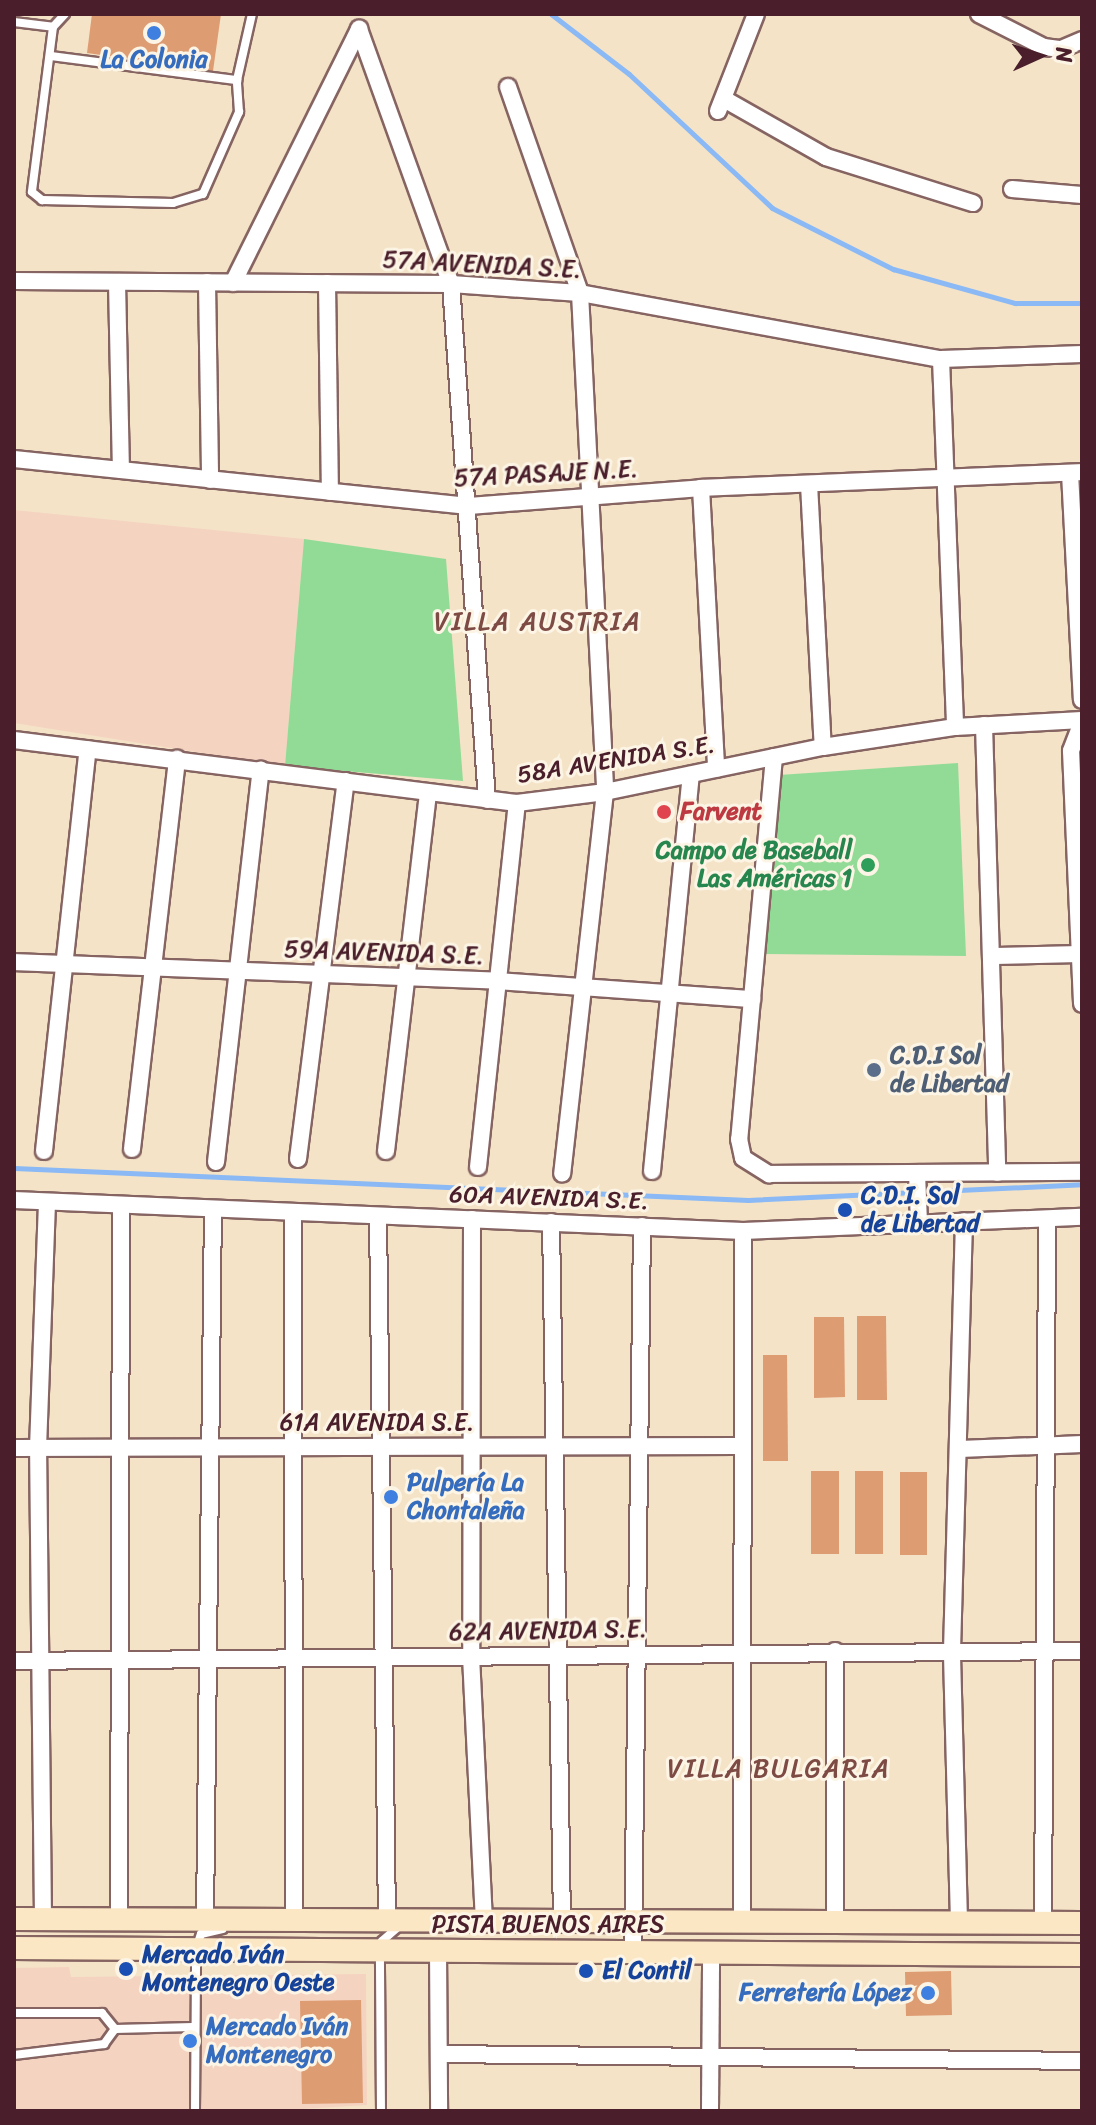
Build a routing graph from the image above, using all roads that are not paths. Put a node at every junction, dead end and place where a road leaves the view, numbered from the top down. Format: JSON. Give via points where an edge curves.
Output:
{"nodes":[{"id":1,"x":65,"y":14,"type":"edge"},
{"id":2,"x":252,"y":14,"type":"edge"},
{"id":3,"x":756,"y":14,"type":"edge"},
{"id":4,"x":979,"y":14,"type":"edge"},
{"id":5,"x":14,"y":22,"type":"edge"},
{"id":6,"x":53,"y":27,"type":"junction"},
{"id":7,"x":1082,"y":40,"type":"edge"},
{"id":8,"x":51,"y":56,"type":"junction"},
{"id":9,"x":237,"y":80,"type":"junction"},
{"id":10,"x":508,"y":87,"type":"dead end"},
{"id":11,"x":1012,"y":189,"type":"dead end"},
{"id":12,"x":1082,"y":195,"type":"edge"},
{"id":13,"x":973,"y":203,"type":"dead end"},
{"id":14,"x":14,"y":281,"type":"edge"},
{"id":15,"x":117,"y":282,"type":"junction"},
{"id":16,"x":207,"y":282,"type":"junction"},
{"id":17,"x":233,"y":283,"type":"junction"},
{"id":18,"x":327,"y":283,"type":"junction"},
{"id":19,"x":451,"y":284,"type":"junction"},
{"id":20,"x":580,"y":293,"type":"junction"},
{"id":21,"x":1082,"y":354,"type":"edge"},
{"id":22,"x":941,"y":359,"type":"junction"},
{"id":23,"x":14,"y":459,"type":"edge"},
{"id":24,"x":121,"y":470,"type":"junction"},
{"id":25,"x":1076,"y":473,"type":"edge"},
{"id":26,"x":946,"y":478,"type":"junction"},
{"id":27,"x":210,"y":480,"type":"junction"},
{"id":28,"x":809,"y":484,"type":"junction"},
{"id":29,"x":701,"y":488,"type":"junction"},
{"id":30,"x":330,"y":492,"type":"junction"},
{"id":31,"x":587,"y":497,"type":"junction"},
{"id":32,"x":469,"y":506,"type":"junction"},
{"id":33,"x":1082,"y":700,"type":"edge"},
{"id":34,"x":1082,"y":721,"type":"edge"},
{"id":35,"x":984,"y":725,"type":"junction"},
{"id":36,"x":955,"y":727,"type":"junction"},
{"id":37,"x":14,"y":740,"type":"edge"},
{"id":38,"x":823,"y":747,"type":"junction"},
{"id":39,"x":88,"y":749,"type":"junction"},
{"id":40,"x":774,"y":757,"type":"junction"},
{"id":41,"x":177,"y":759,"type":"junction"},
{"id":42,"x":716,"y":769,"type":"junction"},
{"id":43,"x":261,"y":770,"type":"junction"},
{"id":44,"x":691,"y":775,"type":"junction"},
{"id":45,"x":346,"y":781,"type":"junction"},
{"id":46,"x":428,"y":792,"type":"junction"},
{"id":47,"x":605,"y":792,"type":"junction"},
{"id":48,"x":487,"y":800,"type":"junction"},
{"id":49,"x":517,"y":803,"type":"junction"},
{"id":50,"x":1081,"y":954,"type":"edge"},
{"id":51,"x":993,"y":956,"type":"junction"},
{"id":52,"x":14,"y":962,"type":"edge"},
{"id":53,"x":65,"y":964,"type":"junction"},
{"id":54,"x":153,"y":968,"type":"junction"},
{"id":55,"x":238,"y":971,"type":"junction"},
{"id":56,"x":321,"y":975,"type":"junction"},
{"id":57,"x":406,"y":977,"type":"junction"},
{"id":58,"x":498,"y":981,"type":"junction"},
{"id":59,"x":584,"y":986,"type":"junction"},
{"id":60,"x":670,"y":991,"type":"junction"},
{"id":61,"x":752,"y":999,"type":"junction"},
{"id":62,"x":1082,"y":1004,"type":"edge"},
{"id":63,"x":132,"y":1149,"type":"dead end"},
{"id":64,"x":44,"y":1151,"type":"dead end"},
{"id":65,"x":386,"y":1151,"type":"dead end"},
{"id":66,"x":298,"y":1159,"type":"dead end"},
{"id":67,"x":216,"y":1162,"type":"dead end"},
{"id":68,"x":478,"y":1167,"type":"dead end"},
{"id":69,"x":652,"y":1171,"type":"dead end"},
{"id":70,"x":1082,"y":1172,"type":"edge"},
{"id":71,"x":997,"y":1173,"type":"junction"},
{"id":72,"x":562,"y":1174,"type":"dead end"},
{"id":73,"x":917,"y":1180,"type":"junction"},
{"id":74,"x":14,"y":1200,"type":"edge"},
{"id":75,"x":47,"y":1202,"type":"junction"},
{"id":76,"x":121,"y":1205,"type":"junction"},
{"id":77,"x":213,"y":1209,"type":"junction"},
{"id":78,"x":293,"y":1212,"type":"junction"},
{"id":79,"x":378,"y":1216,"type":"junction"},
{"id":80,"x":1082,"y":1217,"type":"edge"},
{"id":81,"x":472,"y":1219,"type":"junction"},
{"id":82,"x":1047,"y":1220,"type":"junction"},
{"id":83,"x":964,"y":1221,"type":"junction"},
{"id":84,"x":551,"y":1222,"type":"junction"},
{"id":85,"x":919,"y":1223,"type":"junction"},
{"id":86,"x":642,"y":1226,"type":"junction"},
{"id":87,"x":743,"y":1231,"type":"junction"},
{"id":88,"x":1049,"y":1443,"type":"junction"},
{"id":89,"x":1082,"y":1444,"type":"edge"},
{"id":90,"x":640,"y":1446,"type":"junction"},
{"id":91,"x":740,"y":1446,"type":"junction"},
{"id":92,"x":210,"y":1447,"type":"junction"},
{"id":93,"x":294,"y":1447,"type":"junction"},
{"id":94,"x":381,"y":1447,"type":"junction"},
{"id":95,"x":470,"y":1447,"type":"junction"},
{"id":96,"x":553,"y":1447,"type":"junction"},
{"id":97,"x":14,"y":1448,"type":"edge"},
{"id":98,"x":38,"y":1448,"type":"junction"},
{"id":99,"x":120,"y":1448,"type":"junction"},
{"id":100,"x":960,"y":1449,"type":"junction"},
{"id":101,"x":740,"y":1651,"type":"junction"},
{"id":102,"x":835,"y":1651,"type":"junction"},
{"id":103,"x":952,"y":1651,"type":"junction"},
{"id":104,"x":1043,"y":1651,"type":"junction"},
{"id":105,"x":1082,"y":1651,"type":"edge"},
{"id":106,"x":635,"y":1653,"type":"junction"},
{"id":107,"x":557,"y":1655,"type":"junction"},
{"id":108,"x":471,"y":1656,"type":"junction"},
{"id":109,"x":384,"y":1658,"type":"junction"},
{"id":110,"x":293,"y":1659,"type":"junction"},
{"id":111,"x":14,"y":1661,"type":"edge"},
{"id":112,"x":37,"y":1661,"type":"junction"},
{"id":113,"x":118,"y":1661,"type":"junction"},
{"id":114,"x":208,"y":1661,"type":"junction"},
{"id":115,"x":14,"y":1919,"type":"edge"},
{"id":116,"x":43,"y":1919,"type":"junction"},
{"id":117,"x":119,"y":1919,"type":"junction"},
{"id":118,"x":205,"y":1920,"type":"junction"},
{"id":119,"x":234,"y":1920,"type":"junction"},
{"id":120,"x":294,"y":1920,"type":"junction"},
{"id":121,"x":387,"y":1920,"type":"junction"},
{"id":122,"x":413,"y":1920,"type":"junction"},
{"id":123,"x":484,"y":1921,"type":"junction"},
{"id":124,"x":562,"y":1921,"type":"junction"},
{"id":125,"x":633,"y":1921,"type":"junction"},
{"id":126,"x":742,"y":1922,"type":"junction"},
{"id":127,"x":835,"y":1922,"type":"junction"},
{"id":128,"x":959,"y":1922,"type":"junction"},
{"id":129,"x":1043,"y":1923,"type":"junction"},
{"id":130,"x":1082,"y":1923,"type":"edge"},
{"id":131,"x":14,"y":1948,"type":"edge"},
{"id":132,"x":196,"y":1949,"type":"junction"},
{"id":133,"x":380,"y":1950,"type":"junction"},
{"id":134,"x":438,"y":1950,"type":"junction"},
{"id":135,"x":633,"y":1952,"type":"junction"},
{"id":136,"x":711,"y":1952,"type":"junction"},
{"id":137,"x":1082,"y":1955,"type":"edge"},
{"id":138,"x":14,"y":2013,"type":"edge"},
{"id":139,"x":193,"y":2027,"type":"junction"},
{"id":140,"x":115,"y":2029,"type":"junction"},
{"id":141,"x":439,"y":2054,"type":"junction"},
{"id":142,"x":14,"y":2055,"type":"edge"},
{"id":143,"x":711,"y":2057,"type":"junction"},
{"id":144,"x":1082,"y":2061,"type":"edge"},
{"id":145,"x":195,"y":2111,"type":"edge"},
{"id":146,"x":381,"y":2111,"type":"edge"},
{"id":147,"x":439,"y":2111,"type":"edge"},
{"id":148,"x":710,"y":2111,"type":"edge"}],
"edges":[{"from":1,"to":6,"type":"lane"},
{"from":2,"to":9,"type":"lane"},
{"from":3,"to":13,"type":"street","via":[[721,105],[826,157]]},
{"from":4,"to":7,"type":"street","via":[[1044,47],[1061,49]]},
{"from":5,"to":6,"type":"lane"},
{"from":6,"to":8,"type":"lane"},
{"from":8,"to":9,"type":"lane"},
{"from":8,"to":9,"type":"lane","via":[[32,174],[32,192],[42,200],[173,203],[203,194],[239,112]]},
{"from":10,"to":20,"type":"street"},
{"from":11,"to":12,"type":"street"},
{"from":14,"to":15,"type":"street","name":"57A AVENIDA S.E."},
{"from":15,"to":16,"type":"street","name":"57A AVENIDA S.E."},
{"from":15,"to":24,"type":"street"},
{"from":16,"to":17,"type":"street","name":"57A AVENIDA S.E."},
{"from":16,"to":27,"type":"street"},
{"from":17,"to":18,"type":"street","name":"57A AVENIDA S.E."},
{"from":17,"to":19,"type":"street","via":[[359,29]]},
{"from":18,"to":19,"type":"street","name":"57A AVENIDA S.E."},
{"from":18,"to":30,"type":"street"},
{"from":19,"to":20,"type":"street","name":"57A AVENIDA S.E."},
{"from":19,"to":32,"type":"street"},
{"from":20,"to":22,"type":"street","name":"57A AVENIDA S.E."},
{"from":20,"to":31,"type":"street"},
{"from":21,"to":22,"type":"street","name":"57A AVENIDA S.E."},
{"from":22,"to":26,"type":"street"},
{"from":23,"to":24,"type":"street","name":"57A PASAJE N.E."},
{"from":24,"to":27,"type":"street","name":"57A PASAJE N.E."},
{"from":25,"to":26,"type":"street","name":"57A PASAJE N.E."},
{"from":25,"to":33,"type":"street"},
{"from":26,"to":28,"type":"street","name":"57A PASAJE N.E."},
{"from":26,"to":36,"type":"street"},
{"from":27,"to":30,"type":"street","name":"57A PASAJE N.E."},
{"from":28,"to":29,"type":"street","name":"57A PASAJE N.E."},
{"from":28,"to":38,"type":"street"},
{"from":29,"to":31,"type":"street","name":"57A PASAJE N.E."},
{"from":29,"to":42,"type":"street"},
{"from":30,"to":32,"type":"street","name":"57A PASAJE N.E."},
{"from":31,"to":32,"type":"street","name":"57A PASAJE N.E."},
{"from":31,"to":47,"type":"street"},
{"from":32,"to":48,"type":"street"},
{"from":34,"to":35,"type":"street","name":"58A AVENIDA S.E."},
{"from":34,"to":50,"type":"street","via":[[1071,751]]},
{"from":35,"to":36,"type":"street","name":"58A AVENIDA S.E."},
{"from":35,"to":51,"type":"street"},
{"from":36,"to":38,"type":"street","name":"58A AVENIDA S.E."},
{"from":37,"to":39,"type":"street","name":"58A AVENIDA S.E."},
{"from":38,"to":40,"type":"street","name":"58A AVENIDA S.E."},
{"from":39,"to":41,"type":"street","name":"58A AVENIDA S.E."},
{"from":39,"to":53,"type":"street"},
{"from":40,"to":42,"type":"street","name":"58A AVENIDA S.E."},
{"from":40,"to":61,"type":"street"},
{"from":41,"to":43,"type":"street","name":"58A AVENIDA S.E."},
{"from":41,"to":54,"type":"street"},
{"from":42,"to":44,"type":"street","name":"58A AVENIDA S.E."},
{"from":43,"to":45,"type":"street","name":"58A AVENIDA S.E."},
{"from":43,"to":55,"type":"street"},
{"from":44,"to":47,"type":"street","name":"58A AVENIDA S.E."},
{"from":44,"to":60,"type":"street"},
{"from":45,"to":46,"type":"street","name":"58A AVENIDA S.E."},
{"from":45,"to":56,"type":"street"},
{"from":46,"to":48,"type":"street","name":"58A AVENIDA S.E."},
{"from":46,"to":57,"type":"street"},
{"from":47,"to":49,"type":"street","name":"58A AVENIDA S.E."},
{"from":47,"to":59,"type":"street"},
{"from":48,"to":49,"type":"street","name":"58A AVENIDA S.E."},
{"from":49,"to":58,"type":"street"},
{"from":50,"to":51,"type":"street"},
{"from":50,"to":62,"type":"street"},
{"from":51,"to":71,"type":"street"},
{"from":52,"to":53,"type":"street","name":"59A AVENIDA S.E."},
{"from":53,"to":54,"type":"street","name":"59A AVENIDA S.E."},
{"from":53,"to":64,"type":"street"},
{"from":54,"to":55,"type":"street","name":"59A AVENIDA S.E."},
{"from":54,"to":63,"type":"street"},
{"from":55,"to":56,"type":"street","name":"59A AVENIDA S.E."},
{"from":55,"to":67,"type":"street"},
{"from":56,"to":57,"type":"street","name":"59A AVENIDA S.E."},
{"from":56,"to":66,"type":"street"},
{"from":57,"to":58,"type":"street","name":"59A AVENIDA S.E."},
{"from":57,"to":65,"type":"street"},
{"from":58,"to":59,"type":"street","name":"59A AVENIDA S.E."},
{"from":58,"to":68,"type":"street"},
{"from":59,"to":60,"type":"street","name":"59A AVENIDA S.E."},
{"from":59,"to":72,"type":"street"},
{"from":60,"to":61,"type":"street","name":"59A AVENIDA S.E."},
{"from":60,"to":69,"type":"street"},
{"from":61,"to":73,"type":"street","via":[[739,1139],[743,1158],[752,1168],[769,1174]]},
{"from":70,"to":71,"type":"street"},
{"from":71,"to":73,"type":"street"},
{"from":73,"to":85,"type":"street"},
{"from":74,"to":75,"type":"street","name":"60A AVENIDA S.E."},
{"from":75,"to":76,"type":"street","name":"60A AVENIDA S.E."},
{"from":75,"to":98,"type":"street"},
{"from":76,"to":77,"type":"street","name":"60A AVENIDA S.E."},
{"from":76,"to":99,"type":"street"},
{"from":77,"to":78,"type":"street","name":"60A AVENIDA S.E."},
{"from":77,"to":92,"type":"street"},
{"from":78,"to":79,"type":"street","name":"60A AVENIDA S.E."},
{"from":78,"to":93,"type":"street"},
{"from":79,"to":81,"type":"street","name":"60A AVENIDA S.E."},
{"from":79,"to":94,"type":"street"},
{"from":80,"to":82,"type":"street","name":"60A AVENIDA S.E."},
{"from":81,"to":84,"type":"street","name":"60A AVENIDA S.E."},
{"from":81,"to":95,"type":"street"},
{"from":82,"to":83,"type":"street","name":"60A AVENIDA S.E."},
{"from":82,"to":88,"type":"street"},
{"from":83,"to":85,"type":"street","name":"60A AVENIDA S.E."},
{"from":83,"to":100,"type":"street"},
{"from":84,"to":86,"type":"street","name":"60A AVENIDA S.E."},
{"from":84,"to":96,"type":"street"},
{"from":85,"to":87,"type":"street","name":"60A AVENIDA S.E."},
{"from":86,"to":87,"type":"street","name":"60A AVENIDA S.E."},
{"from":86,"to":90,"type":"street"},
{"from":87,"to":91,"type":"street"},
{"from":88,"to":89,"type":"street"},
{"from":88,"to":100,"type":"street"},
{"from":88,"to":104,"type":"street"},
{"from":90,"to":91,"type":"street","name":"61A AVENIDA S.E."},
{"from":90,"to":96,"type":"street","name":"61A AVENIDA S.E."},
{"from":90,"to":106,"type":"street"},
{"from":91,"to":101,"type":"street"},
{"from":92,"to":93,"type":"street","name":"61A AVENIDA S.E."},
{"from":92,"to":99,"type":"street","name":"61A AVENIDA S.E."},
{"from":92,"to":114,"type":"street"},
{"from":93,"to":94,"type":"street","name":"61A AVENIDA S.E."},
{"from":93,"to":110,"type":"street"},
{"from":94,"to":95,"type":"street","name":"61A AVENIDA S.E."},
{"from":94,"to":109,"type":"street"},
{"from":95,"to":96,"type":"street","name":"61A AVENIDA S.E."},
{"from":95,"to":108,"type":"street"},
{"from":96,"to":107,"type":"street"},
{"from":97,"to":98,"type":"street","name":"61A AVENIDA S.E."},
{"from":98,"to":99,"type":"street","name":"61A AVENIDA S.E."},
{"from":98,"to":112,"type":"street"},
{"from":99,"to":113,"type":"street"},
{"from":100,"to":103,"type":"street"},
{"from":101,"to":102,"type":"street","name":"62A AVENIDA S.E."},
{"from":101,"to":106,"type":"street","name":"62A AVENIDA S.E."},
{"from":101,"to":126,"type":"street"},
{"from":102,"to":103,"type":"street","name":"62A AVENIDA S.E."},
{"from":102,"to":127,"type":"street"},
{"from":103,"to":104,"type":"street","name":"62A AVENIDA S.E."},
{"from":103,"to":128,"type":"street"},
{"from":104,"to":105,"type":"street","name":"62A AVENIDA S.E."},
{"from":104,"to":129,"type":"street"},
{"from":106,"to":107,"type":"street","name":"62A AVENIDA S.E."},
{"from":106,"to":125,"type":"street"},
{"from":107,"to":108,"type":"street","name":"62A AVENIDA S.E."},
{"from":107,"to":124,"type":"street"},
{"from":108,"to":109,"type":"street","name":"62A AVENIDA S.E."},
{"from":108,"to":123,"type":"street"},
{"from":109,"to":110,"type":"street","name":"62A AVENIDA S.E."},
{"from":109,"to":121,"type":"street"},
{"from":110,"to":114,"type":"street","name":"62A AVENIDA S.E."},
{"from":110,"to":120,"type":"street"},
{"from":111,"to":112,"type":"street","name":"62A AVENIDA S.E."},
{"from":112,"to":113,"type":"street","name":"62A AVENIDA S.E."},
{"from":112,"to":116,"type":"street"},
{"from":113,"to":114,"type":"street","name":"62A AVENIDA S.E."},
{"from":113,"to":117,"type":"street"},
{"from":114,"to":118,"type":"street"},
{"from":115,"to":116,"type":"main road","name":"PISTA BUENOS AIRES"},
{"from":116,"to":117,"type":"main road","name":"PISTA BUENOS AIRES"},
{"from":117,"to":118,"type":"main road","name":"PISTA BUENOS AIRES"},
{"from":118,"to":119,"type":"main road","name":"PISTA BUENOS AIRES"},
{"from":119,"to":120,"type":"main road","name":"PISTA BUENOS AIRES"},
{"from":119,"to":132,"type":"lane","via":[[228,1928],[201,1934]]},
{"from":120,"to":121,"type":"main road","name":"PISTA BUENOS AIRES"},
{"from":121,"to":122,"type":"main road","name":"PISTA BUENOS AIRES"},
{"from":122,"to":123,"type":"main road","name":"PISTA BUENOS AIRES"},
{"from":122,"to":133,"type":"lane","via":[[388,1933]]},
{"from":123,"to":124,"type":"main road","name":"PISTA BUENOS AIRES"},
{"from":124,"to":125,"type":"main road","name":"PISTA BUENOS AIRES"},
{"from":125,"to":126,"type":"main road","name":"PISTA BUENOS AIRES"},
{"from":125,"to":135,"type":"street"},
{"from":126,"to":127,"type":"main road","name":"PISTA BUENOS AIRES"},
{"from":127,"to":128,"type":"main road","name":"PISTA BUENOS AIRES"},
{"from":128,"to":129,"type":"main road","name":"PISTA BUENOS AIRES"},
{"from":129,"to":130,"type":"main road","name":"PISTA BUENOS AIRES"},
{"from":131,"to":132,"type":"main road","name":"PISTA BUENOS AIRES"},
{"from":132,"to":133,"type":"main road","name":"PISTA BUENOS AIRES"},
{"from":132,"to":139,"type":"lane"},
{"from":133,"to":134,"type":"main road","name":"PISTA BUENOS AIRES"},
{"from":133,"to":146,"type":"lane"},
{"from":134,"to":135,"type":"main road","name":"PISTA BUENOS AIRES"},
{"from":134,"to":141,"type":"street"},
{"from":135,"to":136,"type":"main road","name":"PISTA BUENOS AIRES"},
{"from":136,"to":137,"type":"main road","name":"PISTA BUENOS AIRES"},
{"from":136,"to":143,"type":"street"},
{"from":138,"to":140,"type":"lane","via":[[102,2013]]},
{"from":139,"to":140,"type":"lane"},
{"from":139,"to":145,"type":"lane"},
{"from":140,"to":142,"type":"lane","via":[[104,2044]]},
{"from":141,"to":143,"type":"street"},
{"from":141,"to":147,"type":"street"},
{"from":143,"to":144,"type":"street"},
{"from":143,"to":148,"type":"street"}]}
